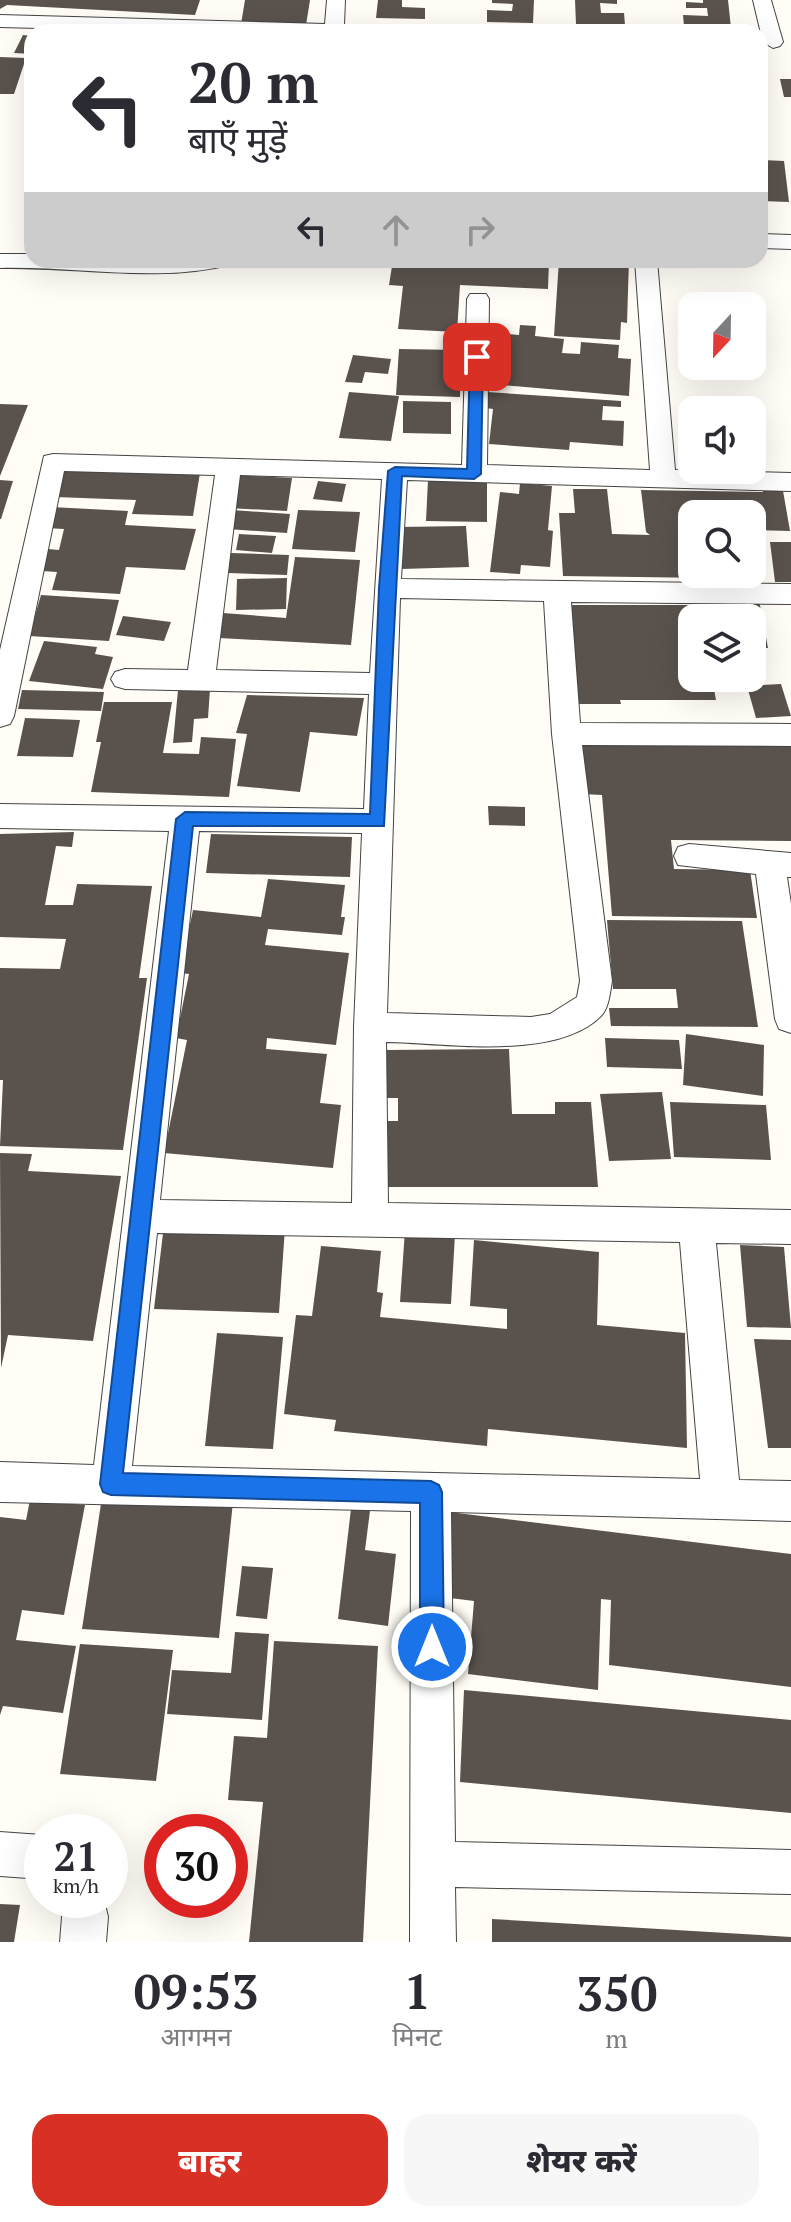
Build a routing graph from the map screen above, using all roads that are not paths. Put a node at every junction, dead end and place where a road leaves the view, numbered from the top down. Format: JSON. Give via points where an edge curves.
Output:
{"nodes":[{"id":1,"x":336,"y":0,"type":"edge"},
{"id":2,"x":762,"y":0,"type":"edge"},
{"id":3,"x":0,"y":21,"type":"edge"},
{"id":4,"x":261,"y":24,"type":"edge"},
{"id":5,"x":334,"y":24,"type":"edge"},
{"id":6,"x":775,"y":42,"type":"edge"},
{"id":7,"x":768,"y":241,"type":"edge"},
{"id":8,"x":791,"y":242,"type":"edge"},
{"id":9,"x":0,"y":261,"type":"edge"},
{"id":10,"x":24,"y":261,"type":"edge"},
{"id":11,"x":647,"y":268,"type":"edge"},
{"id":12,"x":478,"y":299,"type":"dead end"},
{"id":13,"x":229,"y":467,"type":"junction"},
{"id":14,"x":395,"y":471,"type":"junction"},
{"id":15,"x":474,"y":474,"type":"junction"},
{"id":16,"x":663,"y":479,"type":"junction"},
{"id":17,"x":791,"y":482,"type":"edge"},
{"id":18,"x":387,"y":588,"type":"junction"},
{"id":19,"x":557,"y":592,"type":"junction"},
{"id":20,"x":791,"y":594,"type":"edge"},
{"id":21,"x":125,"y":679,"type":"dead end"},
{"id":22,"x":201,"y":680,"type":"junction"},
{"id":23,"x":383,"y":684,"type":"junction"},
{"id":24,"x":0,"y":716,"type":"edge"},
{"id":25,"x":566,"y":734,"type":"junction"},
{"id":26,"x":791,"y":735,"type":"edge"},
{"id":27,"x":0,"y":816,"type":"edge"},
{"id":28,"x":185,"y":819,"type":"junction"},
{"id":29,"x":378,"y":821,"type":"junction"},
{"id":30,"x":689,"y":856,"type":"dead end"},
{"id":31,"x":781,"y":864,"type":"edge"},
{"id":32,"x":791,"y":1019,"type":"edge"},
{"id":33,"x":370,"y":1027,"type":"junction"},
{"id":34,"x":141,"y":1216,"type":"junction"},
{"id":35,"x":370,"y":1221,"type":"junction"},
{"id":36,"x":697,"y":1227,"type":"junction"},
{"id":37,"x":791,"y":1227,"type":"edge"},
{"id":38,"x":0,"y":1482,"type":"edge"},
{"id":39,"x":111,"y":1484,"type":"junction"},
{"id":40,"x":431,"y":1492,"type":"junction"},
{"id":41,"x":721,"y":1500,"type":"junction"},
{"id":42,"x":791,"y":1501,"type":"edge"},
{"id":43,"x":0,"y":1854,"type":"edge"},
{"id":44,"x":24,"y":1856,"type":"edge"},
{"id":45,"x":433,"y":1864,"type":"junction"},
{"id":46,"x":791,"y":1872,"type":"edge"},
{"id":47,"x":85,"y":1918,"type":"edge"},
{"id":48,"x":83,"y":1942,"type":"edge"},
{"id":49,"x":433,"y":1942,"type":"edge"}],
"edges":[{"from":1,"to":5,"type":"street"},
{"from":2,"to":6,"type":"street"},
{"from":3,"to":4,"type":"street"},
{"from":7,"to":8,"type":"street"},
{"from":9,"to":10,"type":"street"},
{"from":11,"to":16,"type":"street"},
{"from":12,"to":15,"type":"street"},
{"from":13,"to":14,"type":"street"},
{"from":13,"to":22,"type":"street"},
{"from":13,"to":24,"type":"street","via":[[53,462]]},
{"from":14,"to":15,"type":"street"},
{"from":14,"to":18,"type":"street"},
{"from":15,"to":16,"type":"street"},
{"from":16,"to":17,"type":"street"},
{"from":18,"to":19,"type":"street"},
{"from":18,"to":23,"type":"street"},
{"from":19,"to":20,"type":"street"},
{"from":19,"to":25,"type":"street"},
{"from":21,"to":22,"type":"street"},
{"from":22,"to":23,"type":"street"},
{"from":23,"to":29,"type":"street"},
{"from":25,"to":26,"type":"street"},
{"from":25,"to":33,"type":"street","via":[[596,981],[591,1005],[556,1027],[531,1031]]},
{"from":27,"to":28,"type":"street"},
{"from":28,"to":29,"type":"street"},
{"from":28,"to":34,"type":"street"},
{"from":29,"to":33,"type":"street"},
{"from":30,"to":31,"type":"street"},
{"from":31,"to":32,"type":"street"},
{"from":33,"to":35,"type":"street"},
{"from":34,"to":35,"type":"street"},
{"from":34,"to":39,"type":"street"},
{"from":35,"to":36,"type":"street"},
{"from":36,"to":37,"type":"street"},
{"from":36,"to":41,"type":"street"},
{"from":38,"to":39,"type":"street"},
{"from":39,"to":40,"type":"street"},
{"from":40,"to":41,"type":"street"},
{"from":40,"to":45,"type":"street"},
{"from":41,"to":42,"type":"street"},
{"from":43,"to":44,"type":"street"},
{"from":45,"to":46,"type":"street"},
{"from":45,"to":49,"type":"street"},
{"from":47,"to":48,"type":"street"}]}
